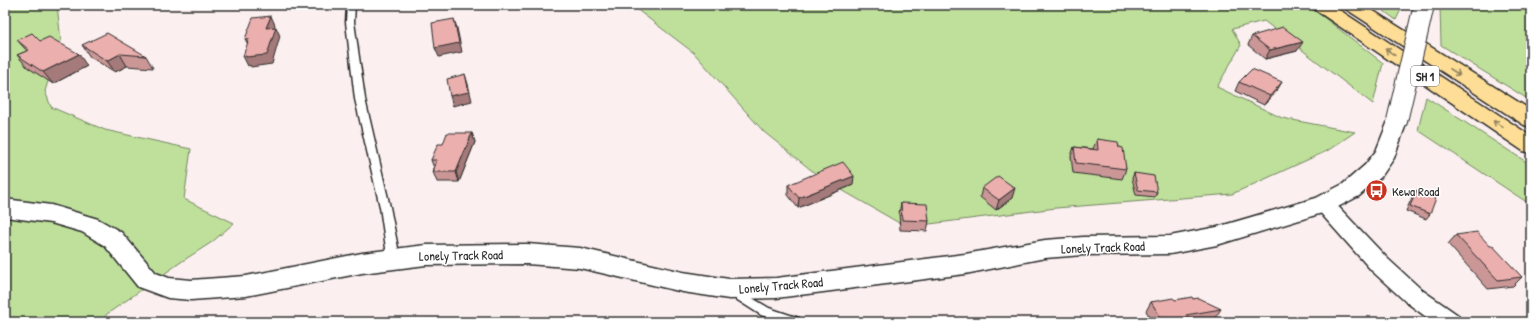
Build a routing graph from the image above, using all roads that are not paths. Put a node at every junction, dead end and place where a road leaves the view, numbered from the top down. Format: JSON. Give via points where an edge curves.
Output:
{"nodes":[{"id":1,"x":351,"y":5,"type":"edge"},
{"id":2,"x":1320,"y":5,"type":"edge"},
{"id":3,"x":1352,"y":5,"type":"edge"},
{"id":4,"x":1424,"y":5,"type":"edge"},
{"id":5,"x":1531,"y":120,"type":"edge"},
{"id":6,"x":1531,"y":146,"type":"edge"},
{"id":7,"x":1324,"y":204,"type":"junction"},
{"id":8,"x":5,"y":208,"type":"edge"},
{"id":9,"x":390,"y":259,"type":"junction"},
{"id":10,"x":729,"y":289,"type":"junction"},
{"id":11,"x":794,"y":322,"type":"edge"},
{"id":12,"x":1450,"y":322,"type":"edge"}],
"edges":[{"from":1,"to":9,"type":"lane","via":[[350,22],[360,99],[385,207],[392,248]]},
{"from":6,"to":2,"type":"highway","number":"SH 1","one_way":true},
{"from":3,"to":5,"type":"highway","number":"SH 1","one_way":true},
{"from":4,"to":7,"type":"street","name":"Lonely Track Road","bridge":true,"via":[[1397,121],[1386,153],[1372,171],[1351,190]]},
{"from":7,"to":10,"type":"street","name":"Lonely Track Road","via":[[1217,236],[1170,245],[1045,249],[965,264],[776,288]]},
{"from":7,"to":12,"type":"street","via":[[1380,265],[1414,296]]},
{"from":8,"to":9,"type":"street","name":"Lonely Track Road","via":[[51,214],[90,225],[113,239],[147,280],[168,288],[191,290],[246,286]]},
{"from":9,"to":10,"type":"street","name":"Lonely Track Road","via":[[476,254],[580,258],[683,282]]},
{"from":10,"to":11,"type":"lane","via":[[765,312]]}]}
